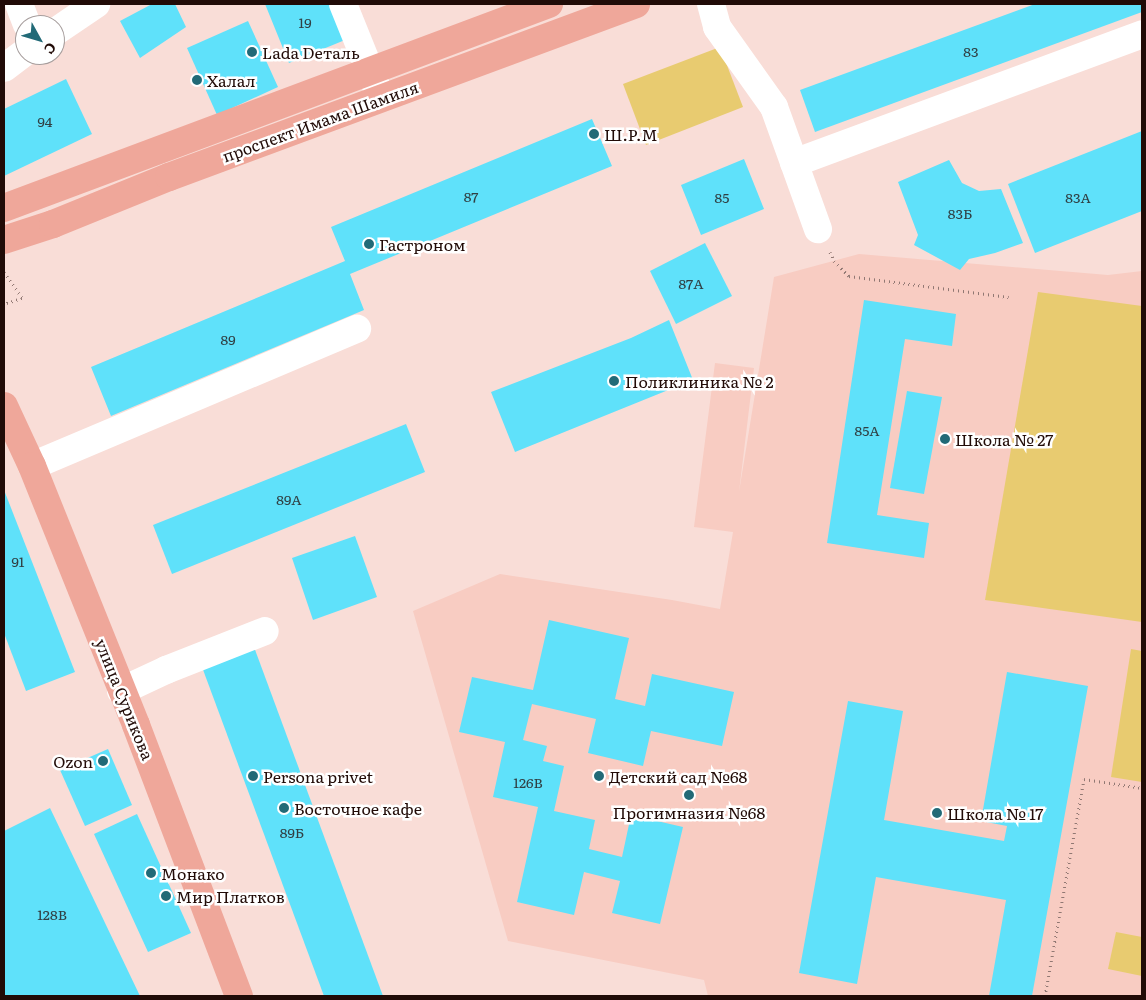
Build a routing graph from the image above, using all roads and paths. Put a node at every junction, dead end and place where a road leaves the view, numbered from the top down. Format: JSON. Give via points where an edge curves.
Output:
{"nodes":[{"id":1,"x":96,"y":4,"type":"edge"},
{"id":2,"x":344,"y":4,"type":"edge"},
{"id":3,"x":549,"y":4,"type":"edge"},
{"id":4,"x":636,"y":4,"type":"edge"},
{"id":5,"x":711,"y":4,"type":"edge"},
{"id":6,"x":65,"y":25,"type":"edge"},
{"id":7,"x":1142,"y":34,"type":"edge"},
{"id":8,"x":15,"y":60,"type":"edge"},
{"id":9,"x":4,"y":68,"type":"edge"},
{"id":10,"x":369,"y":70,"type":"junction"},
{"id":11,"x":381,"y":98,"type":"junction"},
{"id":12,"x":794,"y":163,"type":"junction"},
{"id":13,"x":4,"y":208,"type":"edge"},
{"id":14,"x":818,"y":229,"type":"joint"},
{"id":15,"x":4,"y":240,"type":"edge"},
{"id":16,"x":4,"y":272,"type":"edge"},
{"id":17,"x":1008,"y":297,"type":"dead end"},
{"id":18,"x":4,"y":304,"type":"edge"},
{"id":19,"x":357,"y":329,"type":"dead end"},
{"id":20,"x":4,"y":406,"type":"edge"},
{"id":21,"x":32,"y":466,"type":"junction"},
{"id":22,"x":265,"y":631,"type":"dead end"},
{"id":23,"x":121,"y":691,"type":"junction"},
{"id":24,"x":1142,"y":788,"type":"edge"},
{"id":25,"x":239,"y":996,"type":"edge"},
{"id":26,"x":1045,"y":996,"type":"edge"}],
"edges":[{"from":1,"to":6,"type":"street"},
{"from":2,"to":10,"type":"street"},
{"from":3,"to":10,"type":"main road","name":"проспект Имама Шамиля"},
{"from":4,"to":11,"type":"main road","name":"проспект Имама Шамиля"},
{"from":5,"to":12,"type":"street","via":[[717,27],[774,107]]},
{"from":7,"to":12,"type":"street"},
{"from":8,"to":9,"type":"street"},
{"from":10,"to":11,"type":"street"},
{"from":10,"to":13,"type":"main road","name":"проспект Имама Шамиля"},
{"from":11,"to":15,"type":"main road","name":"проспект Имама Шамиля"},
{"from":12,"to":14,"type":"street"},
{"from":14,"to":17,"type":"path","via":[[834,261],[849,276]]},
{"from":16,"to":18,"type":"path","via":[[22,298]]},
{"from":19,"to":21,"type":"street"},
{"from":20,"to":21,"type":"main road","name":"улица Сурикова"},
{"from":21,"to":23,"type":"main road","name":"улица Сурикова"},
{"from":22,"to":23,"type":"street"},
{"from":23,"to":25,"type":"main road","name":"улица Сурикова"},
{"from":24,"to":26,"type":"path","via":[[1084,779]]}]}
